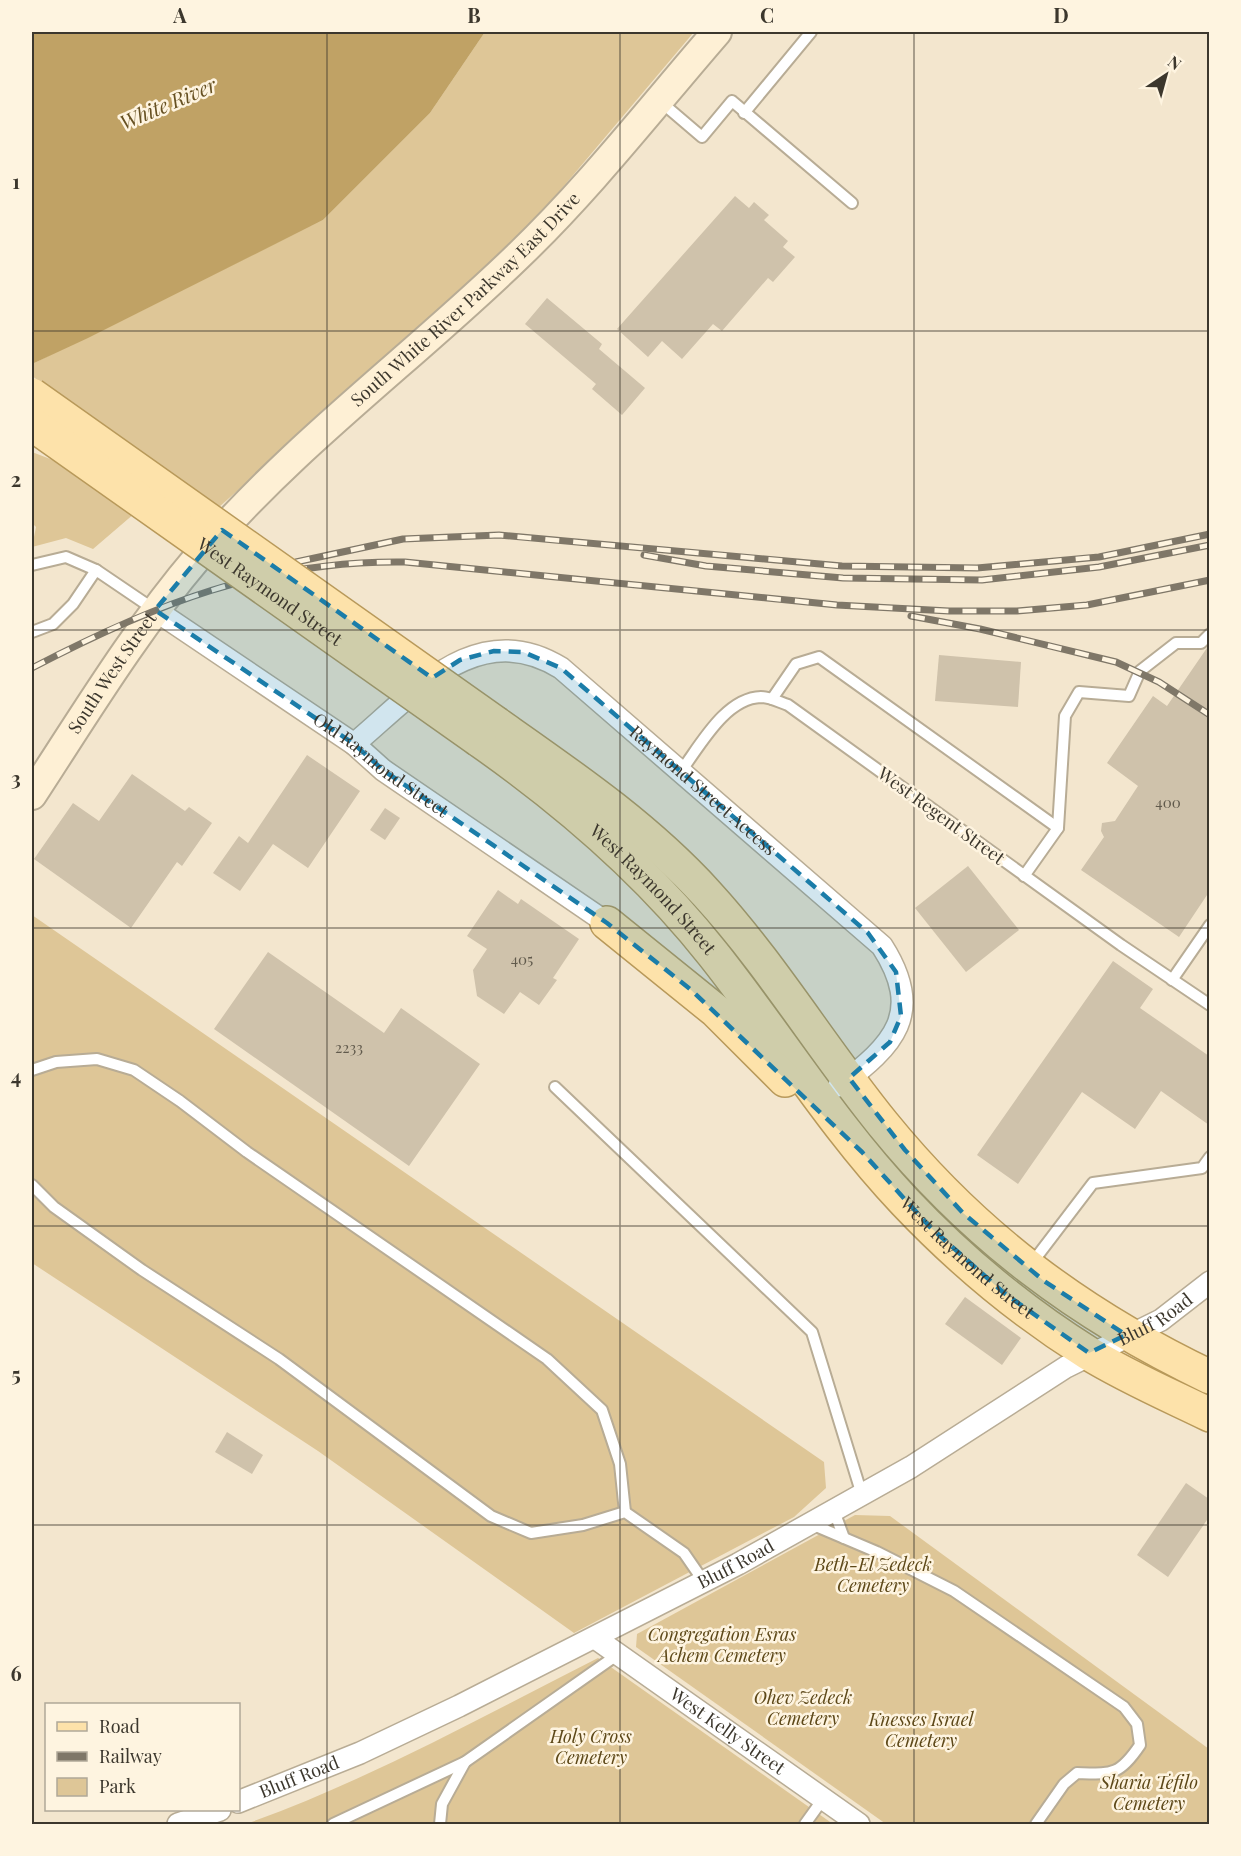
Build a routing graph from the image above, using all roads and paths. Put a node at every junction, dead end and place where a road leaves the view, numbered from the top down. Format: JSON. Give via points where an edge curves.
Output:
{"nodes":[{"id":1,"x":717,"y":32,"type":"edge"},
{"id":2,"x":811,"y":32,"type":"edge"},
{"id":3,"x":658,"y":100,"type":"junction"},
{"id":4,"x":744,"y":113,"type":"junction"},
{"id":5,"x":852,"y":203,"type":"dead end"},
{"id":6,"x":32,"y":395,"type":"edge"},
{"id":7,"x":32,"y":424,"type":"edge"},
{"id":8,"x":198,"y":556,"type":"joint"},
{"id":9,"x":32,"y":565,"type":"edge"},
{"id":10,"x":96,"y":570,"type":"junction"},
{"id":11,"x":155,"y":610,"type":"junction"},
{"id":12,"x":32,"y":632,"type":"edge"},
{"id":13,"x":1209,"y":634,"type":"edge"},
{"id":14,"x":772,"y":699,"type":"junction"},
{"id":15,"x":488,"y":732,"type":"junction"},
{"id":16,"x":354,"y":744,"type":"junction"},
{"id":17,"x":681,"y":771,"type":"junction"},
{"id":18,"x":32,"y":795,"type":"edge"},
{"id":19,"x":1058,"y":828,"type":"junction"},
{"id":20,"x":1024,"y":876,"type":"junction"},
{"id":21,"x":607,"y":922,"type":"joint"},
{"id":22,"x":1209,"y":925,"type":"edge"},
{"id":23,"x":1172,"y":980,"type":"junction"},
{"id":24,"x":1208,"y":1002,"type":"edge"},
{"id":25,"x":32,"y":1070,"type":"edge"},
{"id":26,"x":849,"y":1078,"type":"junction"},
{"id":27,"x":555,"y":1087,"type":"dead end"},
{"id":28,"x":822,"y":1099,"type":"junction"},
{"id":29,"x":862,"y":1152,"type":"junction"},
{"id":30,"x":1209,"y":1157,"type":"edge"},
{"id":31,"x":32,"y":1185,"type":"edge"},
{"id":32,"x":1028,"y":1268,"type":"junction"},
{"id":33,"x":1209,"y":1282,"type":"edge"},
{"id":34,"x":1126,"y":1335,"type":"junction"},
{"id":35,"x":1089,"y":1353,"type":"junction"},
{"id":36,"x":1209,"y":1377,"type":"edge"},
{"id":37,"x":1209,"y":1415,"type":"edge"},
{"id":38,"x":862,"y":1495,"type":"junction"},
{"id":39,"x":834,"y":1511,"type":"junction"},
{"id":40,"x":625,"y":1512,"type":"junction"},
{"id":41,"x":811,"y":1524,"type":"junction"},
{"id":42,"x":844,"y":1538,"type":"junction"},
{"id":43,"x":704,"y":1582,"type":"junction"},
{"id":44,"x":595,"y":1638,"type":"junction"},
{"id":45,"x":617,"y":1655,"type":"junction"},
{"id":46,"x":465,"y":1762,"type":"junction"},
{"id":47,"x":823,"y":1799,"type":"junction"},
{"id":48,"x":240,"y":1801,"type":"edge"},
{"id":49,"x":214,"y":1811,"type":"edge"},
{"id":50,"x":178,"y":1824,"type":"edge"},
{"id":51,"x":333,"y":1824,"type":"edge"},
{"id":52,"x":440,"y":1824,"type":"edge"},
{"id":53,"x":805,"y":1824,"type":"edge"},
{"id":54,"x":859,"y":1824,"type":"edge"},
{"id":55,"x":1036,"y":1824,"type":"edge"}],
"edges":[{"from":1,"to":3,"type":"main road","name":"South White River Parkway East Drive"},
{"from":2,"to":4,"type":"lane"},
{"from":3,"to":4,"type":"lane","via":[[702,137],[732,101]]},
{"from":3,"to":8,"type":"main road","name":"South White River Parkway East Drive","via":[[521,254],[319,433]]},
{"from":4,"to":5,"type":"lane"},
{"from":6,"to":15,"type":"main road","name":"West Raymond Street","bridge":true},
{"from":7,"to":15,"type":"main road","name":"West Raymond Street","bridge":true},
{"from":8,"to":11,"type":"main road","name":"South West Street"},
{"from":9,"to":10,"type":"lane","via":[[66,557]]},
{"from":10,"to":11,"type":"lane"},
{"from":10,"to":12,"type":"lane","via":[[73,604],[53,624]]},
{"from":11,"to":16,"type":"street","name":"Old Raymond Street"},
{"from":11,"to":18,"type":"main road","name":"South West Street"},
{"from":13,"to":19,"type":"lane","via":[[1201,643],[1176,643],[1156,658],[1140,671],[1130,696],[1079,692],[1065,716]]},
{"from":14,"to":17,"type":"lane","via":[[754,698],[735,707]]},
{"from":14,"to":19,"type":"lane","via":[[796,664],[819,657]]},
{"from":14,"to":20,"type":"lane","name":"West Regent Street","via":[[798,712]]},
{"from":15,"to":26,"type":"main road","name":"West Raymond Street","via":[[608,803],[669,856],[706,893],[759,957]]},
{"from":15,"to":28,"type":"main road","name":"West Raymond Street","via":[[655,887],[713,953]]},
{"from":16,"to":17,"type":"street","name":"Raymond Street Access","via":[[460,660],[494,651],[523,652],[561,668]]},
{"from":16,"to":21,"type":"street","name":"Old Raymond Street","via":[[383,770]]},
{"from":17,"to":26,"type":"street","name":"Raymond Street Access","via":[[886,952],[900,988],[899,1023],[886,1046]]},
{"from":19,"to":20,"type":"lane"},
{"from":20,"to":23,"type":"lane","name":"West Regent Street"},
{"from":21,"to":29,"type":"main road","via":[[739,1032]]},
{"from":22,"to":23,"type":"lane"},
{"from":23,"to":24,"type":"lane","name":"West Regent Street"},
{"from":25,"to":40,"type":"lane","via":[[56,1062],[97,1059],[134,1070],[547,1359],[602,1410],[621,1464]]},
{"from":26,"to":28,"type":"street","name":"Raymond Street Access"},
{"from":26,"to":32,"type":"main road","name":"West Raymond Street","via":[[934,1183]]},
{"from":27,"to":38,"type":"lane","via":[[812,1332]]},
{"from":28,"to":29,"type":"main road","name":"West Raymond Street"},
{"from":29,"to":35,"type":"main road","name":"West Raymond Street","via":[[906,1203],[970,1265]]},
{"from":30,"to":32,"type":"lane","via":[[1202,1168],[1093,1183]]},
{"from":31,"to":40,"type":"lane","via":[[54,1207],[279,1359],[491,1516],[531,1533],[583,1525]]},
{"from":32,"to":34,"type":"main road","name":"West Raymond Street"},
{"from":33,"to":34,"type":"street","name":"Bluff Road","via":[[1161,1320]]},
{"from":34,"to":35,"type":"street","name":"Bluff Road"},
{"from":34,"to":36,"type":"main road","name":"West Raymond Street"},
{"from":35,"to":37,"type":"main road","name":"West Raymond Street"},
{"from":35,"to":38,"type":"street","name":"Bluff Road"},
{"from":38,"to":39,"type":"street","name":"Bluff Road"},
{"from":39,"to":41,"type":"street","name":"Bluff Road"},
{"from":39,"to":42,"type":"lane"},
{"from":40,"to":43,"type":"lane","via":[[684,1553]]},
{"from":41,"to":42,"type":"lane"},
{"from":41,"to":43,"type":"street","name":"Bluff Road"},
{"from":42,"to":55,"type":"lane","via":[[954,1591],[1124,1707],[1137,1724],[1140,1745],[1127,1766],[1108,1774],[1077,1773],[1064,1784]]},
{"from":43,"to":44,"type":"street","name":"Bluff Road"},
{"from":44,"to":45,"type":"street","name":"West Kelly Street"},
{"from":44,"to":48,"type":"street","name":"Bluff Road","via":[[379,1744]]},
{"from":45,"to":46,"type":"lane"},
{"from":45,"to":47,"type":"street","name":"West Kelly Street"},
{"from":46,"to":51,"type":"lane"},
{"from":46,"to":52,"type":"lane","via":[[442,1804]]},
{"from":47,"to":53,"type":"lane"},
{"from":47,"to":54,"type":"street","name":"West Kelly Street"},
{"from":49,"to":50,"type":"street"}]}
